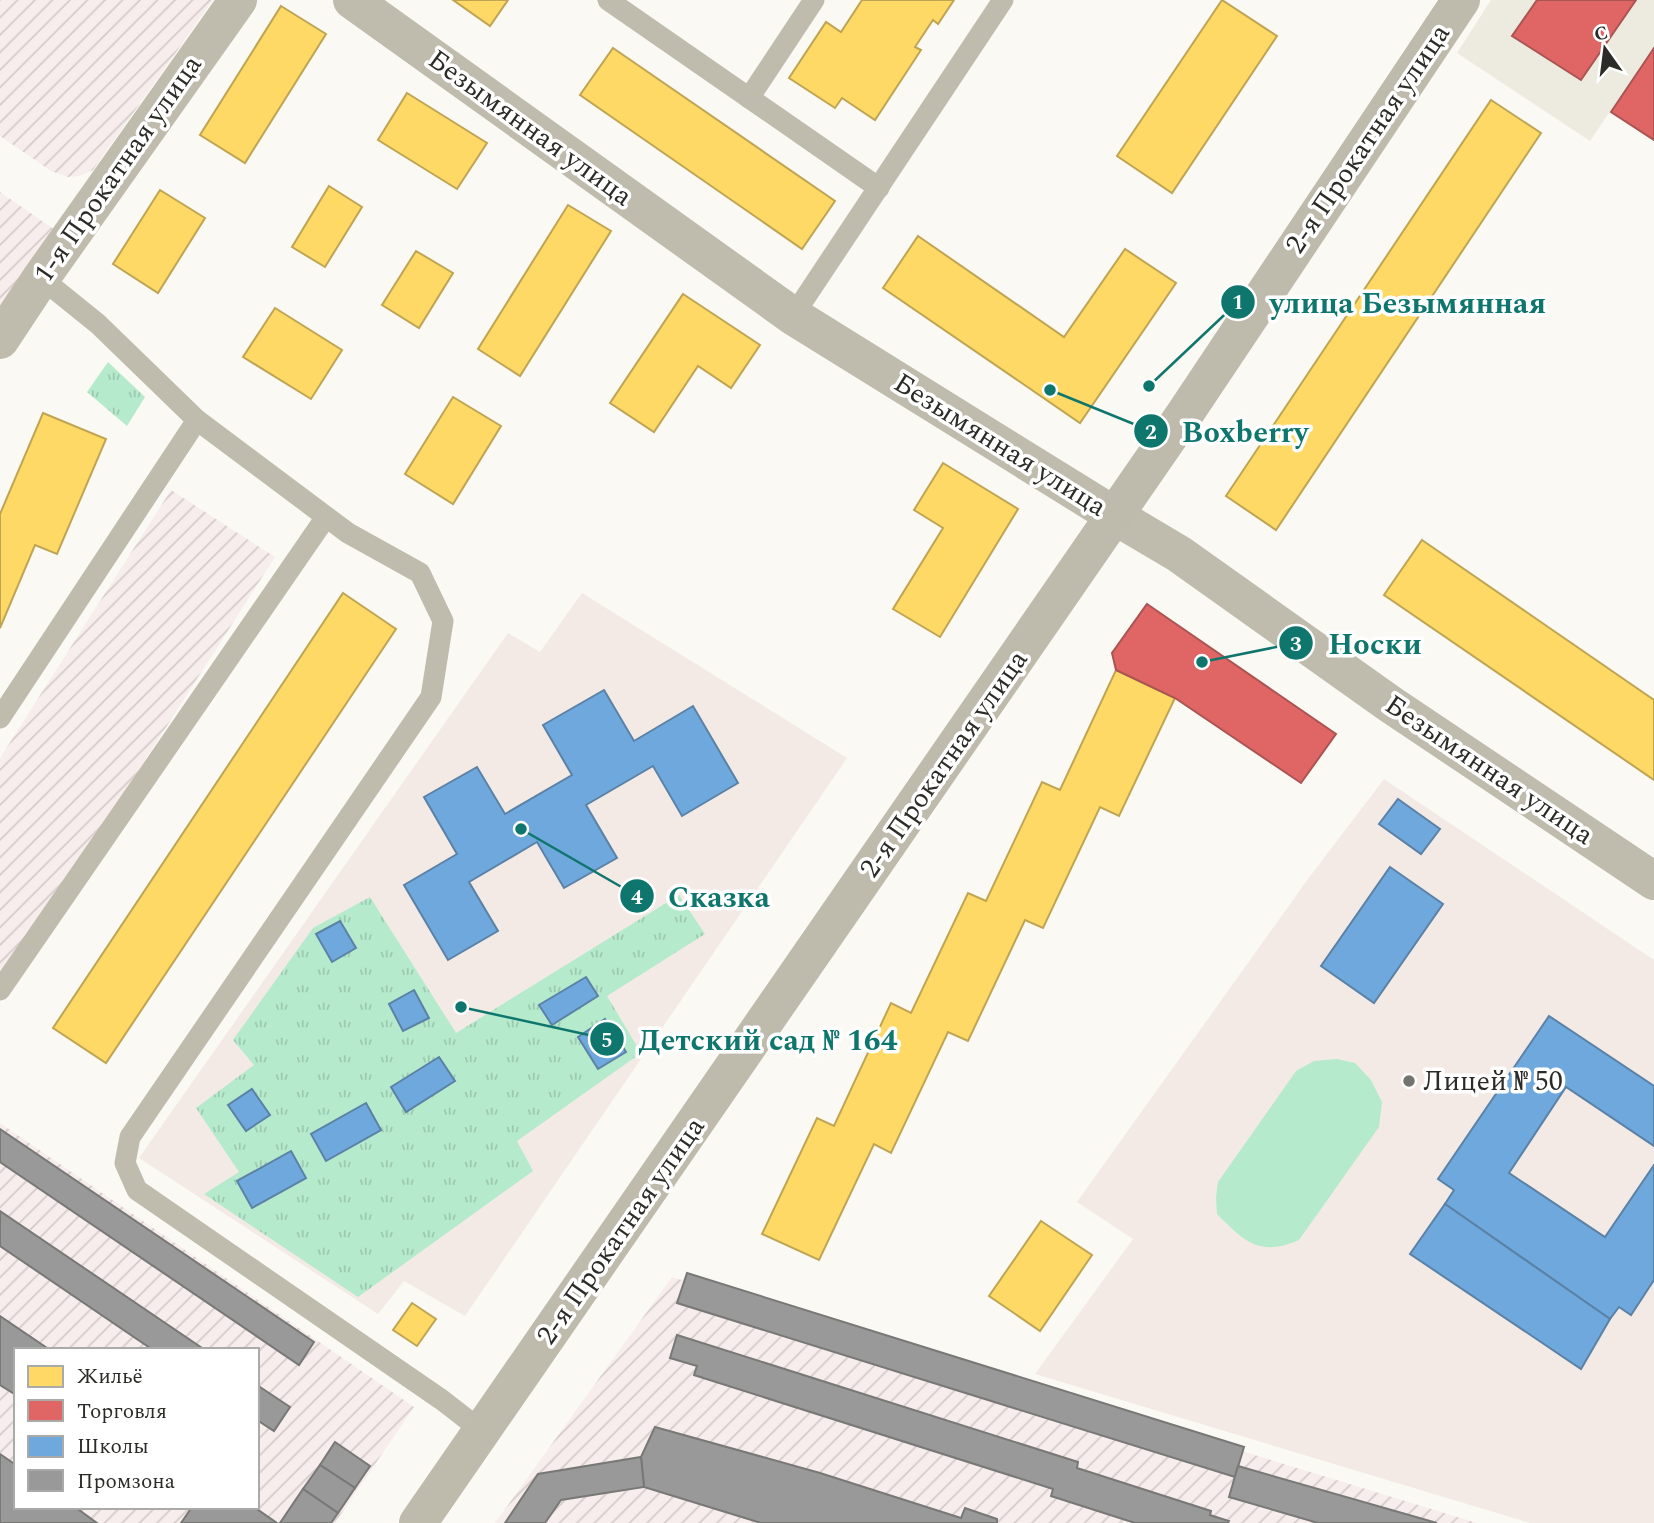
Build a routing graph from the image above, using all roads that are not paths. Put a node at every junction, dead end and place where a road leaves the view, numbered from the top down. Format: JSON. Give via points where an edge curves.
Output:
{"nodes":[{"id":1,"x":352,"y":0,"type":"edge"},
{"id":2,"x":608,"y":0,"type":"edge"},
{"id":3,"x":814,"y":0,"type":"edge"},
{"id":4,"x":1003,"y":0,"type":"edge"},
{"id":5,"x":1461,"y":0,"type":"edge"},
{"id":6,"x":226,"y":4,"type":"edge"},
{"id":7,"x":749,"y":98,"type":"junction"},
{"id":8,"x":879,"y":188,"type":"junction"},
{"id":9,"x":40,"y":278,"type":"junction"},
{"id":10,"x":793,"y":316,"type":"junction"},
{"id":11,"x":0,"y":340,"type":"edge"},
{"id":12,"x":197,"y":420,"type":"junction"},
{"id":13,"x":1115,"y":516,"type":"junction"},
{"id":14,"x":326,"y":517,"type":"junction"},
{"id":15,"x":0,"y":718,"type":"edge"},
{"id":16,"x":1654,"y":881,"type":"edge"},
{"id":17,"x":0,"y":990,"type":"edge"},
{"id":18,"x":482,"y":1431,"type":"junction"},
{"id":19,"x":418,"y":1523,"type":"edge"}],
"edges":[{"from":1,"to":10,"type":"street","name":"Безымянная улица"},
{"from":2,"to":7,"type":"lane"},
{"from":3,"to":7,"type":"lane"},
{"from":4,"to":8,"type":"lane"},
{"from":5,"to":13,"type":"street","name":"2-я Прокатная улица"},
{"from":6,"to":9,"type":"street","name":"1-я Прокатная улица"},
{"from":7,"to":8,"type":"lane"},
{"from":8,"to":10,"type":"lane"},
{"from":9,"to":11,"type":"street","name":"1-я Прокатная улица"},
{"from":9,"to":12,"type":"lane","via":[[98,324]]},
{"from":10,"to":13,"type":"street","name":"Безымянная улица"},
{"from":12,"to":14,"type":"lane"},
{"from":12,"to":15,"type":"lane"},
{"from":13,"to":16,"type":"street","name":"Безымянная улица","via":[[1179,554],[1390,704]]},
{"from":13,"to":18,"type":"street","name":"2-я Прокатная улица"},
{"from":14,"to":17,"type":"lane"},
{"from":14,"to":18,"type":"lane","via":[[420,573],[443,621],[431,697],[130,1137],[125,1163],[137,1190]]},
{"from":18,"to":19,"type":"street","name":"2-я Прокатная улица"}]}
